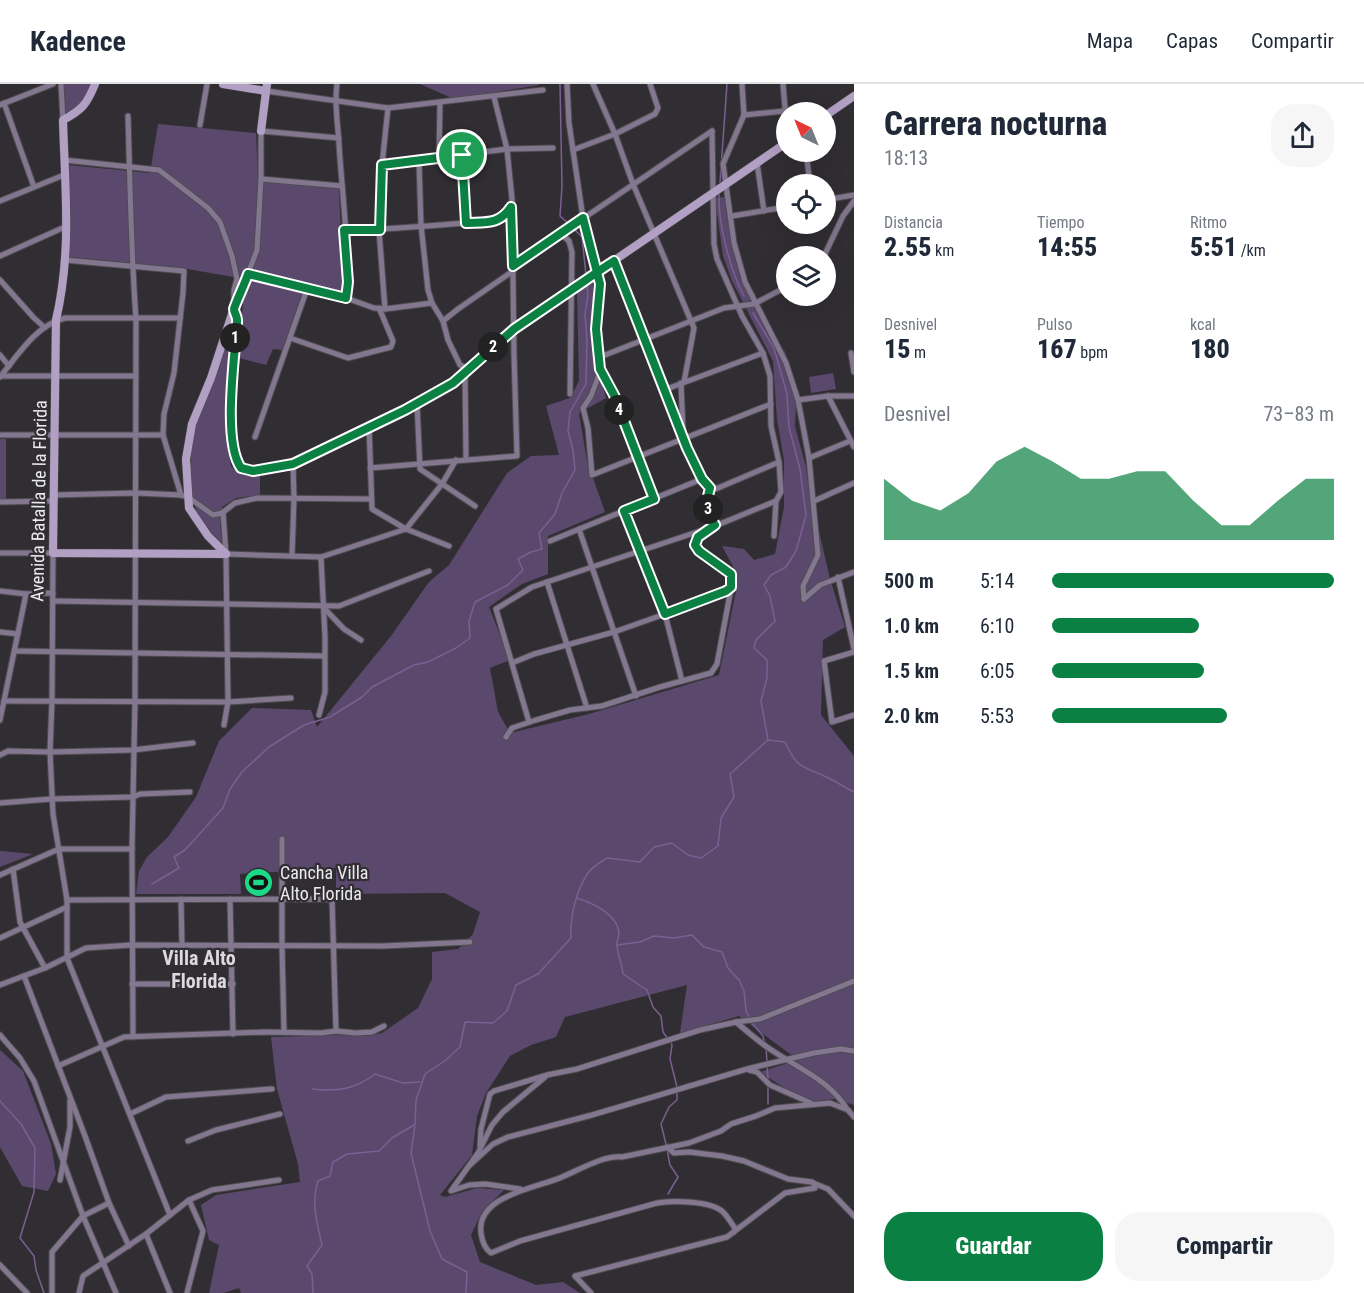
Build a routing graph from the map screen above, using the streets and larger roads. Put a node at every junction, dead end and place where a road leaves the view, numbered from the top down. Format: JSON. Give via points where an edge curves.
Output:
{"nodes":[{"id":1,"x":53,"y":84,"type":"edge"},
{"id":2,"x":61,"y":84,"type":"edge"},
{"id":3,"x":95,"y":84,"type":"edge"},
{"id":4,"x":207,"y":84,"type":"edge"},
{"id":5,"x":223,"y":84,"type":"edge"},
{"id":6,"x":337,"y":84,"type":"edge"},
{"id":7,"x":567,"y":84,"type":"edge"},
{"id":8,"x":593,"y":84,"type":"edge"},
{"id":9,"x":650,"y":84,"type":"edge"},
{"id":10,"x":742,"y":84,"type":"edge"},
{"id":11,"x":783,"y":84,"type":"edge"},
{"id":12,"x":267,"y":87,"type":"edge"},
{"id":13,"x":543,"y":90,"type":"dead end"},
{"id":14,"x":854,"y":96,"type":"edge"},
{"id":15,"x":494,"y":97,"type":"junction"},
{"id":16,"x":335,"y":99,"type":"junction"},
{"id":17,"x":784,"y":102,"type":"edge"},
{"id":18,"x":440,"y":103,"type":"junction"},
{"id":19,"x":2,"y":104,"type":"edge"},
{"id":20,"x":388,"y":108,"type":"junction"},
{"id":21,"x":836,"y":108,"type":"edge"},
{"id":22,"x":776,"y":112,"type":"edge"},
{"id":23,"x":744,"y":115,"type":"junction"},
{"id":24,"x":128,"y":116,"type":"dead end"},
{"id":25,"x":63,"y":120,"type":"junction"},
{"id":26,"x":200,"y":125,"type":"dead end"},
{"id":27,"x":261,"y":131,"type":"junction"},
{"id":28,"x":615,"y":134,"type":"junction"},
{"id":29,"x":339,"y":138,"type":"junction"},
{"id":30,"x":553,"y":148,"type":"dead end"},
{"id":31,"x":507,"y":149,"type":"junction"},
{"id":32,"x":573,"y":150,"type":"junction"},
{"id":33,"x":776,"y":150,"type":"edge"},
{"id":34,"x":462,"y":155,"type":"junction"},
{"id":35,"x":439,"y":158,"type":"junction"},
{"id":36,"x":64,"y":160,"type":"junction"},
{"id":37,"x":419,"y":160,"type":"junction"},
{"id":38,"x":757,"y":163,"type":"junction"},
{"id":39,"x":382,"y":165,"type":"junction"},
{"id":40,"x":129,"y":167,"type":"junction"},
{"id":41,"x":64,"y":175,"type":"junction"},
{"id":42,"x":261,"y":179,"type":"junction"},
{"id":43,"x":727,"y":183,"type":"junction"},
{"id":44,"x":633,"y":184,"type":"junction"},
{"id":45,"x":342,"y":186,"type":"junction"},
{"id":46,"x":34,"y":187,"type":"junction"},
{"id":47,"x":713,"y":193,"type":"junction"},
{"id":48,"x":854,"y":195,"type":"edge"},
{"id":49,"x":836,"y":198,"type":"edge"},
{"id":50,"x":0,"y":201,"type":"edge"},
{"id":51,"x":854,"y":201,"type":"edge"},
{"id":52,"x":511,"y":207,"type":"junction"},
{"id":53,"x":776,"y":209,"type":"edge"},
{"id":54,"x":764,"y":211,"type":"junction"},
{"id":55,"x":732,"y":216,"type":"junction"},
{"id":56,"x":583,"y":218,"type":"junction"},
{"id":57,"x":466,"y":223,"type":"junction"},
{"id":58,"x":421,"y":225,"type":"junction"},
{"id":59,"x":68,"y":226,"type":"junction"},
{"id":60,"x":344,"y":230,"type":"junction"},
{"id":61,"x":380,"y":230,"type":"junction"},
{"id":62,"x":655,"y":233,"type":"junction"},
{"id":63,"x":561,"y":234,"type":"junction"},
{"id":64,"x":829,"y":246,"type":"edge"},
{"id":65,"x":0,"y":256,"type":"edge"},
{"id":66,"x":65,"y":260,"type":"junction"},
{"id":67,"x":614,"y":261,"type":"junction"},
{"id":68,"x":132,"y":267,"type":"junction"},
{"id":69,"x":513,"y":268,"type":"junction"},
{"id":70,"x":598,"y":272,"type":"junction"},
{"id":71,"x":248,"y":274,"type":"junction"},
{"id":72,"x":0,"y":280,"type":"edge"},
{"id":73,"x":307,"y":289,"type":"junction"},
{"id":74,"x":573,"y":289,"type":"junction"},
{"id":75,"x":776,"y":292,"type":"edge"},
{"id":76,"x":346,"y":298,"type":"junction"},
{"id":77,"x":432,"y":303,"type":"junction"},
{"id":78,"x":754,"y":304,"type":"junction"},
{"id":79,"x":738,"y":306,"type":"junction"},
{"id":80,"x":234,"y":308,"type":"junction"},
{"id":81,"x":382,"y":308,"type":"junction"},
{"id":82,"x":180,"y":318,"type":"junction"},
{"id":83,"x":136,"y":319,"type":"junction"},
{"id":84,"x":56,"y":320,"type":"junction"},
{"id":85,"x":443,"y":321,"type":"junction"},
{"id":86,"x":691,"y":321,"type":"junction"},
{"id":87,"x":43,"y":326,"type":"junction"},
{"id":88,"x":514,"y":329,"type":"junction"},
{"id":89,"x":290,"y":338,"type":"junction"},
{"id":90,"x":645,"y":340,"type":"junction"},
{"id":91,"x":763,"y":353,"type":"junction"},
{"id":92,"x":851,"y":353,"type":"dead end"},
{"id":93,"x":0,"y":355,"type":"edge"},
{"id":94,"x":600,"y":357,"type":"junction"},
{"id":95,"x":9,"y":366,"type":"junction"},
{"id":96,"x":472,"y":367,"type":"junction"},
{"id":97,"x":600,"y":369,"type":"junction"},
{"id":98,"x":854,"y":372,"type":"edge"},
{"id":99,"x":465,"y":374,"type":"junction"},
{"id":100,"x":55,"y":376,"type":"junction"},
{"id":101,"x":136,"y":376,"type":"junction"},
{"id":102,"x":0,"y":377,"type":"edge"},
{"id":103,"x":682,"y":382,"type":"junction"},
{"id":104,"x":664,"y":390,"type":"junction"},
{"id":105,"x":570,"y":394,"type":"dead end"},
{"id":106,"x":828,"y":396,"type":"junction"},
{"id":107,"x":854,"y":396,"type":"edge"},
{"id":108,"x":798,"y":400,"type":"junction"},
{"id":109,"x":417,"y":403,"type":"junction"},
{"id":110,"x":771,"y":404,"type":"junction"},
{"id":111,"x":369,"y":426,"type":"junction"},
{"id":112,"x":0,"y":435,"type":"edge"},
{"id":113,"x":54,"y":435,"type":"junction"},
{"id":114,"x":163,"y":435,"type":"junction"},
{"id":115,"x":136,"y":436,"type":"junction"},
{"id":116,"x":255,"y":437,"type":"dead end"},
{"id":117,"x":684,"y":438,"type":"junction"},
{"id":118,"x":850,"y":441,"type":"junction"},
{"id":119,"x":854,"y":447,"type":"edge"},
{"id":120,"x":637,"y":457,"type":"junction"},
{"id":121,"x":809,"y":458,"type":"junction"},
{"id":122,"x":466,"y":459,"type":"junction"},
{"id":123,"x":456,"y":460,"type":"junction"},
{"id":124,"x":778,"y":462,"type":"junction"},
{"id":125,"x":293,"y":464,"type":"junction"},
{"id":126,"x":419,"y":464,"type":"junction"},
{"id":127,"x":370,"y":468,"type":"junction"},
{"id":128,"x":702,"y":479,"type":"junction"},
{"id":129,"x":854,"y":483,"type":"edge"},
{"id":130,"x":442,"y":484,"type":"junction"},
{"id":131,"x":710,"y":488,"type":"junction"},
{"id":132,"x":136,"y":493,"type":"junction"},
{"id":133,"x":185,"y":496,"type":"junction"},
{"id":134,"x":53,"y":498,"type":"junction"},
{"id":135,"x":294,"y":498,"type":"junction"},
{"id":136,"x":370,"y":499,"type":"junction"},
{"id":137,"x":654,"y":499,"type":"junction"},
{"id":138,"x":776,"y":501,"type":"junction"},
{"id":139,"x":814,"y":501,"type":"junction"},
{"id":140,"x":0,"y":502,"type":"edge"},
{"id":141,"x":475,"y":506,"type":"dead end"},
{"id":142,"x":624,"y":511,"type":"junction"},
{"id":143,"x":223,"y":512,"type":"junction"},
{"id":144,"x":715,"y":525,"type":"junction"},
{"id":145,"x":406,"y":529,"type":"junction"},
{"id":146,"x":579,"y":529,"type":"junction"},
{"id":147,"x":774,"y":536,"type":"dead end"},
{"id":148,"x":550,"y":542,"type":"dead end"},
{"id":149,"x":448,"y":546,"type":"dead end"},
{"id":150,"x":136,"y":552,"type":"junction"},
{"id":151,"x":640,"y":552,"type":"junction"},
{"id":152,"x":0,"y":553,"type":"edge"},
{"id":153,"x":53,"y":553,"type":"junction"},
{"id":154,"x":226,"y":554,"type":"junction"},
{"id":155,"x":292,"y":556,"type":"junction"},
{"id":156,"x":321,"y":557,"type":"junction"},
{"id":157,"x":592,"y":567,"type":"junction"},
{"id":158,"x":429,"y":572,"type":"dead end"},
{"id":159,"x":854,"y":572,"type":"edge"},
{"id":160,"x":838,"y":577,"type":"junction"},
{"id":161,"x":547,"y":582,"type":"junction"},
{"id":162,"x":731,"y":587,"type":"junction"},
{"id":163,"x":0,"y":591,"type":"edge"},
{"id":164,"x":53,"y":593,"type":"junction"},
{"id":165,"x":26,"y":594,"type":"junction"},
{"id":166,"x":53,"y":601,"type":"junction"},
{"id":167,"x":136,"y":603,"type":"junction"},
{"id":168,"x":226,"y":604,"type":"junction"},
{"id":169,"x":322,"y":606,"type":"junction"},
{"id":170,"x":665,"y":614,"type":"junction"},
{"id":171,"x":0,"y":632,"type":"edge"},
{"id":172,"x":614,"y":632,"type":"junction"},
{"id":173,"x":18,"y":634,"type":"junction"},
{"id":174,"x":361,"y":640,"type":"dead end"},
{"id":175,"x":567,"y":645,"type":"junction"},
{"id":176,"x":854,"y":650,"type":"edge"},
{"id":177,"x":15,"y":651,"type":"junction"},
{"id":178,"x":52,"y":651,"type":"junction"},
{"id":179,"x":135,"y":653,"type":"junction"},
{"id":180,"x":226,"y":653,"type":"junction"},
{"id":181,"x":324,"y":656,"type":"junction"},
{"id":182,"x":512,"y":663,"type":"junction"},
{"id":183,"x":0,"y":681,"type":"edge"},
{"id":184,"x":682,"y":681,"type":"junction"},
{"id":185,"x":8,"y":682,"type":"junction"},
{"id":186,"x":636,"y":696,"type":"junction"},
{"id":187,"x":291,"y":698,"type":"dead end"},
{"id":188,"x":52,"y":700,"type":"junction"},
{"id":189,"x":4,"y":701,"type":"junction"},
{"id":190,"x":135,"y":701,"type":"junction"},
{"id":191,"x":228,"y":702,"type":"junction"},
{"id":192,"x":587,"y":708,"type":"junction"},
{"id":193,"x":319,"y":715,"type":"dead end"},
{"id":194,"x":854,"y":717,"type":"edge"},
{"id":195,"x":0,"y":720,"type":"edge"},
{"id":196,"x":529,"y":722,"type":"junction"},
{"id":197,"x":224,"y":724,"type":"dead end"},
{"id":198,"x":506,"y":737,"type":"dead end"},
{"id":199,"x":193,"y":743,"type":"dead end"},
{"id":200,"x":133,"y":750,"type":"junction"},
{"id":201,"x":50,"y":752,"type":"junction"},
{"id":202,"x":0,"y":755,"type":"edge"},
{"id":203,"x":190,"y":792,"type":"dead end"},
{"id":204,"x":133,"y":797,"type":"junction"},
{"id":205,"x":51,"y":799,"type":"junction"},
{"id":206,"x":0,"y":803,"type":"edge"},
{"id":207,"x":282,"y":839,"type":"dead end"},
{"id":208,"x":59,"y":849,"type":"junction"},
{"id":209,"x":132,"y":849,"type":"junction"},
{"id":210,"x":13,"y":869,"type":"junction"},
{"id":211,"x":0,"y":874,"type":"edge"},
{"id":212,"x":132,"y":899,"type":"junction"},
{"id":213,"x":181,"y":899,"type":"junction"},
{"id":214,"x":230,"y":899,"type":"junction"},
{"id":215,"x":283,"y":899,"type":"junction"},
{"id":216,"x":67,"y":904,"type":"junction"},
{"id":217,"x":22,"y":927,"type":"junction"},
{"id":218,"x":462,"y":936,"type":"dead end"},
{"id":219,"x":0,"y":938,"type":"edge"},
{"id":220,"x":459,"y":942,"type":"junction"},
{"id":221,"x":470,"y":942,"type":"dead end"},
{"id":222,"x":131,"y":945,"type":"junction"},
{"id":223,"x":282,"y":945,"type":"junction"},
{"id":224,"x":332,"y":945,"type":"junction"},
{"id":225,"x":182,"y":946,"type":"junction"},
{"id":226,"x":232,"y":947,"type":"junction"},
{"id":227,"x":67,"y":958,"type":"junction"},
{"id":228,"x":45,"y":968,"type":"junction"},
{"id":229,"x":24,"y":976,"type":"junction"},
{"id":230,"x":854,"y":981,"type":"edge"},
{"id":231,"x":132,"y":984,"type":"junction"},
{"id":232,"x":233,"y":984,"type":"junction"},
{"id":233,"x":0,"y":985,"type":"edge"},
{"id":234,"x":736,"y":1022,"type":"junction"},
{"id":235,"x":384,"y":1026,"type":"dead end"},
{"id":236,"x":336,"y":1031,"type":"junction"},
{"id":237,"x":284,"y":1032,"type":"junction"},
{"id":238,"x":233,"y":1034,"type":"junction"},
{"id":239,"x":0,"y":1035,"type":"edge"},
{"id":240,"x":133,"y":1037,"type":"junction"},
{"id":241,"x":102,"y":1045,"type":"junction"},
{"id":242,"x":854,"y":1051,"type":"edge"},
{"id":243,"x":789,"y":1061,"type":"junction"},
{"id":244,"x":58,"y":1066,"type":"junction"},
{"id":245,"x":747,"y":1069,"type":"junction"},
{"id":246,"x":547,"y":1075,"type":"junction"},
{"id":247,"x":272,"y":1089,"type":"dead end"},
{"id":248,"x":69,"y":1095,"type":"junction"},
{"id":249,"x":814,"y":1104,"type":"junction"},
{"id":250,"x":848,"y":1110,"type":"junction"},
{"id":251,"x":130,"y":1114,"type":"junction"},
{"id":252,"x":280,"y":1114,"type":"dead end"},
{"id":253,"x":854,"y":1117,"type":"edge"},
{"id":254,"x":188,"y":1141,"type":"dead end"},
{"id":255,"x":480,"y":1146,"type":"junction"},
{"id":256,"x":667,"y":1147,"type":"junction"},
{"id":257,"x":63,"y":1162,"type":"junction"},
{"id":258,"x":470,"y":1165,"type":"junction"},
{"id":259,"x":60,"y":1180,"type":"dead end"},
{"id":260,"x":279,"y":1180,"type":"dead end"},
{"id":261,"x":812,"y":1182,"type":"junction"},
{"id":262,"x":525,"y":1190,"type":"junction"},
{"id":263,"x":189,"y":1200,"type":"junction"},
{"id":264,"x":109,"y":1203,"type":"junction"},
{"id":265,"x":170,"y":1215,"type":"junction"},
{"id":266,"x":83,"y":1216,"type":"junction"},
{"id":267,"x":854,"y":1216,"type":"edge"},
{"id":268,"x":734,"y":1232,"type":"junction"},
{"id":269,"x":146,"y":1234,"type":"junction"},
{"id":270,"x":129,"y":1246,"type":"junction"},
{"id":271,"x":104,"y":1263,"type":"junction"},
{"id":272,"x":0,"y":1264,"type":"edge"},
{"id":273,"x":27,"y":1293,"type":"edge"},
{"id":274,"x":52,"y":1293,"type":"edge"},
{"id":275,"x":79,"y":1293,"type":"edge"},
{"id":276,"x":116,"y":1293,"type":"edge"},
{"id":277,"x":170,"y":1293,"type":"edge"},
{"id":278,"x":187,"y":1293,"type":"edge"},
{"id":279,"x":591,"y":1293,"type":"edge"}],
"edges":[{"from":1,"to":19,"type":"street"},
{"from":2,"to":25,"type":"street"},
{"from":3,"to":25,"type":"street","via":[[88,102]]},
{"from":4,"to":26,"type":"street"},
{"from":5,"to":12,"type":"street"},
{"from":6,"to":16,"type":"street"},
{"from":7,"to":32,"type":"street"},
{"from":8,"to":28,"type":"street"},
{"from":9,"to":28,"type":"street","via":[[658,108],[656,114]]},
{"from":10,"to":23,"type":"street"},
{"from":11,"to":17,"type":"street"},
{"from":12,"to":16,"type":"street"},
{"from":12,"to":27,"type":"street"},
{"from":13,"to":15,"type":"street"},
{"from":14,"to":21,"type":"street"},
{"from":15,"to":18,"type":"street"},
{"from":15,"to":31,"type":"street"},
{"from":16,"to":20,"type":"street"},
{"from":16,"to":29,"type":"street"},
{"from":18,"to":20,"type":"street"},
{"from":18,"to":35,"type":"street"},
{"from":19,"to":46,"type":"street"},
{"from":20,"to":39,"type":"street"},
{"from":22,"to":23,"type":"street"},
{"from":23,"to":43,"type":"street","via":[[723,164]]},
{"from":24,"to":40,"type":"street"},
{"from":25,"to":36,"type":"street","name":"Avenida Batalla de la Florida"},
{"from":27,"to":29,"type":"street"},
{"from":27,"to":42,"type":"street"},
{"from":28,"to":32,"type":"street"},
{"from":28,"to":44,"type":"street"},
{"from":29,"to":45,"type":"street"},
{"from":30,"to":31,"type":"street"},
{"from":31,"to":34,"type":"street"},
{"from":31,"to":52,"type":"street"},
{"from":32,"to":56,"type":"street"},
{"from":33,"to":38,"type":"street"},
{"from":34,"to":35,"type":"street"},
{"from":34,"to":57,"type":"street"},
{"from":35,"to":37,"type":"street"},
{"from":36,"to":40,"type":"street"},
{"from":36,"to":41,"type":"street","name":"Avenida Batalla de la Florida"},
{"from":37,"to":39,"type":"street"},
{"from":37,"to":58,"type":"street"},
{"from":38,"to":43,"type":"street"},
{"from":38,"to":54,"type":"street"},
{"from":39,"to":61,"type":"street"},
{"from":40,"to":68,"type":"street"},
{"from":40,"to":80,"type":"street","via":[[159,170],[220,222],[236,271]]},
{"from":41,"to":46,"type":"street"},
{"from":41,"to":59,"type":"street","name":"Avenida Batalla de la Florida"},
{"from":42,"to":45,"type":"street"},
{"from":42,"to":71,"type":"street","via":[[257,250]]},
{"from":43,"to":47,"type":"street"},
{"from":43,"to":55,"type":"street"},
{"from":44,"to":47,"type":"street","via":[[712,131]]},
{"from":44,"to":56,"type":"street"},
{"from":44,"to":62,"type":"street"},
{"from":45,"to":60,"type":"street"},
{"from":46,"to":50,"type":"street"},
{"from":47,"to":62,"type":"street"},
{"from":47,"to":79,"type":"street","via":[[717,259]]},
{"from":48,"to":49,"type":"street"},
{"from":51,"to":64,"type":"street"},
{"from":52,"to":57,"type":"street","via":[[502,219]]},
{"from":52,"to":69,"type":"street"},
{"from":53,"to":54,"type":"street"},
{"from":54,"to":55,"type":"street"},
{"from":55,"to":78,"type":"street","via":[[735,243]]},
{"from":56,"to":63,"type":"street"},
{"from":56,"to":70,"type":"street"},
{"from":57,"to":58,"type":"street"},
{"from":58,"to":61,"type":"street"},
{"from":58,"to":77,"type":"street"},
{"from":59,"to":65,"type":"street"},
{"from":59,"to":66,"type":"street","name":"Avenida Batalla de la Florida"},
{"from":60,"to":61,"type":"street"},
{"from":60,"to":76,"type":"street"},
{"from":61,"to":81,"type":"street"},
{"from":62,"to":67,"type":"street"},
{"from":62,"to":86,"type":"street"},
{"from":63,"to":69,"type":"street"},
{"from":63,"to":74,"type":"street","via":[[571,245]]},
{"from":66,"to":68,"type":"street"},
{"from":66,"to":84,"type":"street","name":"Avenida Batalla de la Florida"},
{"from":67,"to":70,"type":"street"},
{"from":67,"to":90,"type":"street"},
{"from":68,"to":82,"type":"street","via":[[184,272]]},
{"from":68,"to":83,"type":"street"},
{"from":69,"to":85,"type":"street"},
{"from":69,"to":88,"type":"street"},
{"from":70,"to":74,"type":"street"},
{"from":70,"to":94,"type":"street","via":[[596,341]]},
{"from":71,"to":73,"type":"street"},
{"from":71,"to":80,"type":"street"},
{"from":72,"to":87,"type":"street"},
{"from":73,"to":76,"type":"street"},
{"from":73,"to":89,"type":"street"},
{"from":74,"to":88,"type":"street"},
{"from":74,"to":105,"type":"street"},
{"from":75,"to":78,"type":"street"},
{"from":76,"to":81,"type":"street"},
{"from":77,"to":81,"type":"street"},
{"from":77,"to":85,"type":"street"},
{"from":78,"to":79,"type":"street"},
{"from":78,"to":108,"type":"street","via":[[781,350]]},
{"from":79,"to":86,"type":"street"},
{"from":79,"to":91,"type":"street"},
{"from":80,"to":125,"type":"street","via":[[238,319],[232,443],[237,463],[253,471]]},
{"from":80,"to":133,"type":"street","via":[[192,424]]},
{"from":81,"to":89,"type":"street","via":[[393,341],[391,347],[348,358]]},
{"from":82,"to":83,"type":"street"},
{"from":82,"to":114,"type":"street"},
{"from":83,"to":84,"type":"street"},
{"from":83,"to":101,"type":"street"},
{"from":84,"to":87,"type":"street"},
{"from":84,"to":100,"type":"street","name":"Avenida Batalla de la Florida"},
{"from":85,"to":96,"type":"street","via":[[460,365]]},
{"from":86,"to":90,"type":"street"},
{"from":86,"to":103,"type":"street","via":[[694,328]]},
{"from":87,"to":95,"type":"street"},
{"from":88,"to":96,"type":"street"},
{"from":88,"to":122,"type":"street","via":[[517,456]]},
{"from":89,"to":116,"type":"street"},
{"from":90,"to":94,"type":"street"},
{"from":90,"to":104,"type":"street"},
{"from":91,"to":103,"type":"street"},
{"from":91,"to":110,"type":"street","via":[[770,376]]},
{"from":92,"to":98,"type":"street"},
{"from":93,"to":95,"type":"street"},
{"from":94,"to":97,"type":"street"},
{"from":95,"to":102,"type":"street"},
{"from":96,"to":99,"type":"street"},
{"from":97,"to":120,"type":"street"},
{"from":97,"to":120,"type":"street","via":[[583,408],[592,475]]},
{"from":99,"to":109,"type":"street"},
{"from":99,"to":122,"type":"street"},
{"from":100,"to":101,"type":"street"},
{"from":100,"to":102,"type":"street"},
{"from":100,"to":113,"type":"street","name":"Avenida Batalla de la Florida"},
{"from":101,"to":115,"type":"street"},
{"from":103,"to":104,"type":"street"},
{"from":103,"to":117,"type":"street"},
{"from":104,"to":117,"type":"street"},
{"from":106,"to":107,"type":"street"},
{"from":106,"to":108,"type":"street"},
{"from":106,"to":118,"type":"street"},
{"from":108,"to":121,"type":"street"},
{"from":109,"to":111,"type":"street"},
{"from":109,"to":126,"type":"street"},
{"from":110,"to":117,"type":"street"},
{"from":110,"to":124,"type":"street"},
{"from":111,"to":125,"type":"street"},
{"from":111,"to":127,"type":"street"},
{"from":112,"to":113,"type":"street"},
{"from":113,"to":115,"type":"street"},
{"from":113,"to":134,"type":"street","name":"Avenida Batalla de la Florida"},
{"from":114,"to":115,"type":"street"},
{"from":114,"to":133,"type":"street"},
{"from":115,"to":132,"type":"street"},
{"from":117,"to":120,"type":"street"},
{"from":117,"to":128,"type":"street"},
{"from":118,"to":119,"type":"street"},
{"from":118,"to":121,"type":"street"},
{"from":120,"to":137,"type":"street"},
{"from":121,"to":139,"type":"street"},
{"from":122,"to":123,"type":"street"},
{"from":123,"to":126,"type":"street"},
{"from":123,"to":130,"type":"street"},
{"from":124,"to":131,"type":"street"},
{"from":124,"to":138,"type":"street","via":[[781,492]]},
{"from":125,"to":135,"type":"street"},
{"from":126,"to":127,"type":"street"},
{"from":126,"to":130,"type":"street","via":[[420,469]]},
{"from":127,"to":136,"type":"street"},
{"from":128,"to":131,"type":"street"},
{"from":128,"to":137,"type":"street"},
{"from":129,"to":139,"type":"street"},
{"from":130,"to":141,"type":"street"},
{"from":130,"to":145,"type":"street"},
{"from":131,"to":144,"type":"street","via":[[708,514]]},
{"from":132,"to":133,"type":"street"},
{"from":132,"to":134,"type":"street"},
{"from":132,"to":150,"type":"street"},
{"from":133,"to":143,"type":"street","via":[[213,515]]},
{"from":133,"to":154,"type":"street","via":[[208,536]]},
{"from":134,"to":140,"type":"street"},
{"from":134,"to":153,"type":"street","name":"Avenida Batalla de la Florida"},
{"from":135,"to":136,"type":"street"},
{"from":135,"to":143,"type":"street","via":[[245,500]]},
{"from":135,"to":155,"type":"street"},
{"from":136,"to":145,"type":"street","via":[[372,508]]},
{"from":137,"to":142,"type":"street"},
{"from":138,"to":144,"type":"street"},
{"from":138,"to":147,"type":"street"},
{"from":139,"to":160,"type":"street","via":[[818,555],[803,586],[804,599],[820,585]]},
{"from":142,"to":146,"type":"street"},
{"from":142,"to":151,"type":"street"},
{"from":143,"to":154,"type":"street"},
{"from":144,"to":151,"type":"street"},
{"from":144,"to":162,"type":"street","via":[[698,537],[695,545],[728,570],[733,578]]},
{"from":145,"to":149,"type":"street"},
{"from":145,"to":156,"type":"street"},
{"from":146,"to":148,"type":"street"},
{"from":146,"to":157,"type":"street"},
{"from":150,"to":153,"type":"street"},
{"from":150,"to":154,"type":"street"},
{"from":150,"to":167,"type":"street"},
{"from":151,"to":157,"type":"street"},
{"from":151,"to":170,"type":"street"},
{"from":152,"to":153,"type":"street"},
{"from":153,"to":164,"type":"street","name":"Avenida Batalla de la Florida"},
{"from":154,"to":155,"type":"street"},
{"from":154,"to":168,"type":"street"},
{"from":155,"to":156,"type":"street"},
{"from":156,"to":169,"type":"street"},
{"from":157,"to":161,"type":"street"},
{"from":157,"to":172,"type":"street"},
{"from":158,"to":169,"type":"street","via":[[339,606]]},
{"from":159,"to":160,"type":"street"},
{"from":160,"to":176,"type":"street"},
{"from":161,"to":175,"type":"street"},
{"from":161,"to":182,"type":"street","via":[[496,609]]},
{"from":162,"to":170,"type":"street"},
{"from":162,"to":184,"type":"street","via":[[714,669],[704,676]]},
{"from":163,"to":165,"type":"street"},
{"from":164,"to":165,"type":"street"},
{"from":164,"to":166,"type":"street","name":"Avenida Batalla de la Florida"},
{"from":165,"to":173,"type":"street"},
{"from":166,"to":167,"type":"street"},
{"from":166,"to":178,"type":"street","name":"Avenida Batalla de la Florida"},
{"from":167,"to":168,"type":"street"},
{"from":167,"to":179,"type":"street"},
{"from":168,"to":169,"type":"street"},
{"from":168,"to":180,"type":"street"},
{"from":169,"to":174,"type":"street"},
{"from":169,"to":181,"type":"street"},
{"from":170,"to":172,"type":"street"},
{"from":170,"to":184,"type":"street"},
{"from":171,"to":173,"type":"street"},
{"from":172,"to":175,"type":"street"},
{"from":172,"to":186,"type":"street"},
{"from":173,"to":177,"type":"street"},
{"from":175,"to":182,"type":"street"},
{"from":175,"to":192,"type":"street"},
{"from":176,"to":194,"type":"street","via":[[824,661],[832,722]]},
{"from":177,"to":178,"type":"street"},
{"from":177,"to":185,"type":"street"},
{"from":178,"to":179,"type":"street"},
{"from":178,"to":188,"type":"street","name":"Avenida Batalla de la Florida"},
{"from":179,"to":180,"type":"street"},
{"from":179,"to":190,"type":"street"},
{"from":180,"to":181,"type":"street"},
{"from":180,"to":191,"type":"street"},
{"from":181,"to":193,"type":"street","via":[[325,692]]},
{"from":182,"to":196,"type":"street"},
{"from":183,"to":185,"type":"street"},
{"from":184,"to":186,"type":"street"},
{"from":185,"to":189,"type":"street"},
{"from":186,"to":192,"type":"street"},
{"from":187,"to":191,"type":"street"},
{"from":188,"to":189,"type":"street"},
{"from":188,"to":190,"type":"street"},
{"from":188,"to":201,"type":"street","name":"Avenida Batalla de la Florida"},
{"from":189,"to":195,"type":"street"},
{"from":190,"to":191,"type":"street"},
{"from":190,"to":200,"type":"street"},
{"from":191,"to":197,"type":"street"},
{"from":192,"to":196,"type":"street"},
{"from":196,"to":198,"type":"street","via":[[512,728]]},
{"from":199,"to":200,"type":"street"},
{"from":200,"to":201,"type":"street"},
{"from":200,"to":204,"type":"street"},
{"from":201,"to":202,"type":"street","via":[[8,750]]},
{"from":201,"to":205,"type":"street","name":"Avenida Batalla de la Florida"},
{"from":203,"to":204,"type":"street"},
{"from":204,"to":205,"type":"street"},
{"from":204,"to":209,"type":"street"},
{"from":205,"to":206,"type":"street"},
{"from":205,"to":208,"type":"street","name":"Avenida Batalla de la Florida"},
{"from":207,"to":215,"type":"street"},
{"from":208,"to":209,"type":"street"},
{"from":208,"to":210,"type":"street"},
{"from":208,"to":216,"type":"street","name":"Avenida Batalla de la Florida"},
{"from":209,"to":212,"type":"street"},
{"from":210,"to":211,"type":"street"},
{"from":210,"to":217,"type":"street"},
{"from":212,"to":213,"type":"street"},
{"from":212,"to":216,"type":"street"},
{"from":212,"to":222,"type":"street"},
{"from":213,"to":214,"type":"street"},
{"from":213,"to":225,"type":"street"},
{"from":214,"to":215,"type":"street"},
{"from":214,"to":226,"type":"street"},
{"from":215,"to":223,"type":"street"},
{"from":215,"to":224,"type":"street","via":[[332,899]]},
{"from":216,"to":217,"type":"street"},
{"from":216,"to":227,"type":"street","name":"Avenida Batalla de la Florida"},
{"from":217,"to":219,"type":"street"},
{"from":217,"to":228,"type":"street"},
{"from":218,"to":220,"type":"street"},
{"from":220,"to":221,"type":"street"},
{"from":220,"to":224,"type":"street"},
{"from":222,"to":225,"type":"street"},
{"from":222,"to":227,"type":"street","via":[[86,948]]},
{"from":222,"to":231,"type":"street"},
{"from":223,"to":224,"type":"street"},
{"from":223,"to":226,"type":"street"},
{"from":223,"to":237,"type":"street"},
{"from":224,"to":236,"type":"street"},
{"from":225,"to":226,"type":"street"},
{"from":226,"to":232,"type":"street"},
{"from":227,"to":228,"type":"street"},
{"from":227,"to":241,"type":"street"},
{"from":228,"to":229,"type":"street"},
{"from":229,"to":233,"type":"street"},
{"from":229,"to":244,"type":"street"},
{"from":230,"to":234,"type":"street","via":[[760,1019]]},
{"from":231,"to":232,"type":"street"},
{"from":231,"to":240,"type":"street"},
{"from":232,"to":238,"type":"street"},
{"from":234,"to":243,"type":"street"},
{"from":234,"to":246,"type":"street"},
{"from":235,"to":236,"type":"street","via":[[372,1032]]},
{"from":236,"to":237,"type":"street"},
{"from":237,"to":238,"type":"street"},
{"from":238,"to":240,"type":"street"},
{"from":239,"to":257,"type":"street","via":[[34,1081]]},
{"from":240,"to":241,"type":"street"},
{"from":241,"to":244,"type":"street"},
{"from":241,"to":251,"type":"street"},
{"from":242,"to":243,"type":"street","via":[[814,1053]]},
{"from":243,"to":245,"type":"street"},
{"from":243,"to":250,"type":"street","via":[[827,1085]]},
{"from":244,"to":248,"type":"street"},
{"from":245,"to":249,"type":"street","via":[[757,1072],[770,1085]]},
{"from":245,"to":258,"type":"street","via":[[508,1137],[493,1144]]},
{"from":246,"to":255,"type":"street","via":[[503,1112]]},
{"from":246,"to":255,"type":"street","via":[[490,1094]]},
{"from":247,"to":251,"type":"street","via":[[166,1097]]},
{"from":248,"to":257,"type":"street","via":[[70,1128]]},
{"from":248,"to":264,"type":"street"},
{"from":249,"to":250,"type":"street","via":[[830,1103]]},
{"from":249,"to":256,"type":"street","via":[[775,1108],[706,1137]]},
{"from":250,"to":253,"type":"street"},
{"from":251,"to":265,"type":"street"},
{"from":252,"to":254,"type":"street"},
{"from":255,"to":258,"type":"street"},
{"from":256,"to":261,"type":"street","via":[[674,1153],[733,1158],[788,1179]]},
{"from":256,"to":262,"type":"street","via":[[613,1156]]},
{"from":257,"to":259,"type":"street"},
{"from":257,"to":266,"type":"street"},
{"from":258,"to":262,"type":"street","via":[[451,1191],[485,1184]]},
{"from":260,"to":263,"type":"street","via":[[212,1190]]},
{"from":261,"to":267,"type":"street","via":[[828,1189]]},
{"from":261,"to":268,"type":"street","via":[[815,1188],[785,1193]]},
{"from":262,"to":268,"type":"street","via":[[498,1201],[484,1217],[481,1231],[484,1245],[491,1253],[520,1241],[666,1201],[716,1207],[732,1223]]},
{"from":263,"to":265,"type":"street"},
{"from":263,"to":278,"type":"street","via":[[203,1231]]},
{"from":264,"to":266,"type":"street"},
{"from":264,"to":270,"type":"street"},
{"from":265,"to":269,"type":"street"},
{"from":266,"to":271,"type":"street"},
{"from":266,"to":274,"type":"street","via":[[52,1252]]},
{"from":268,"to":279,"type":"street","via":[[722,1239],[575,1276]]},
{"from":269,"to":270,"type":"street"},
{"from":269,"to":277,"type":"street"},
{"from":270,"to":271,"type":"street"},
{"from":271,"to":275,"type":"street","via":[[83,1276]]},
{"from":271,"to":276,"type":"street"},
{"from":272,"to":273,"type":"street"}]}
